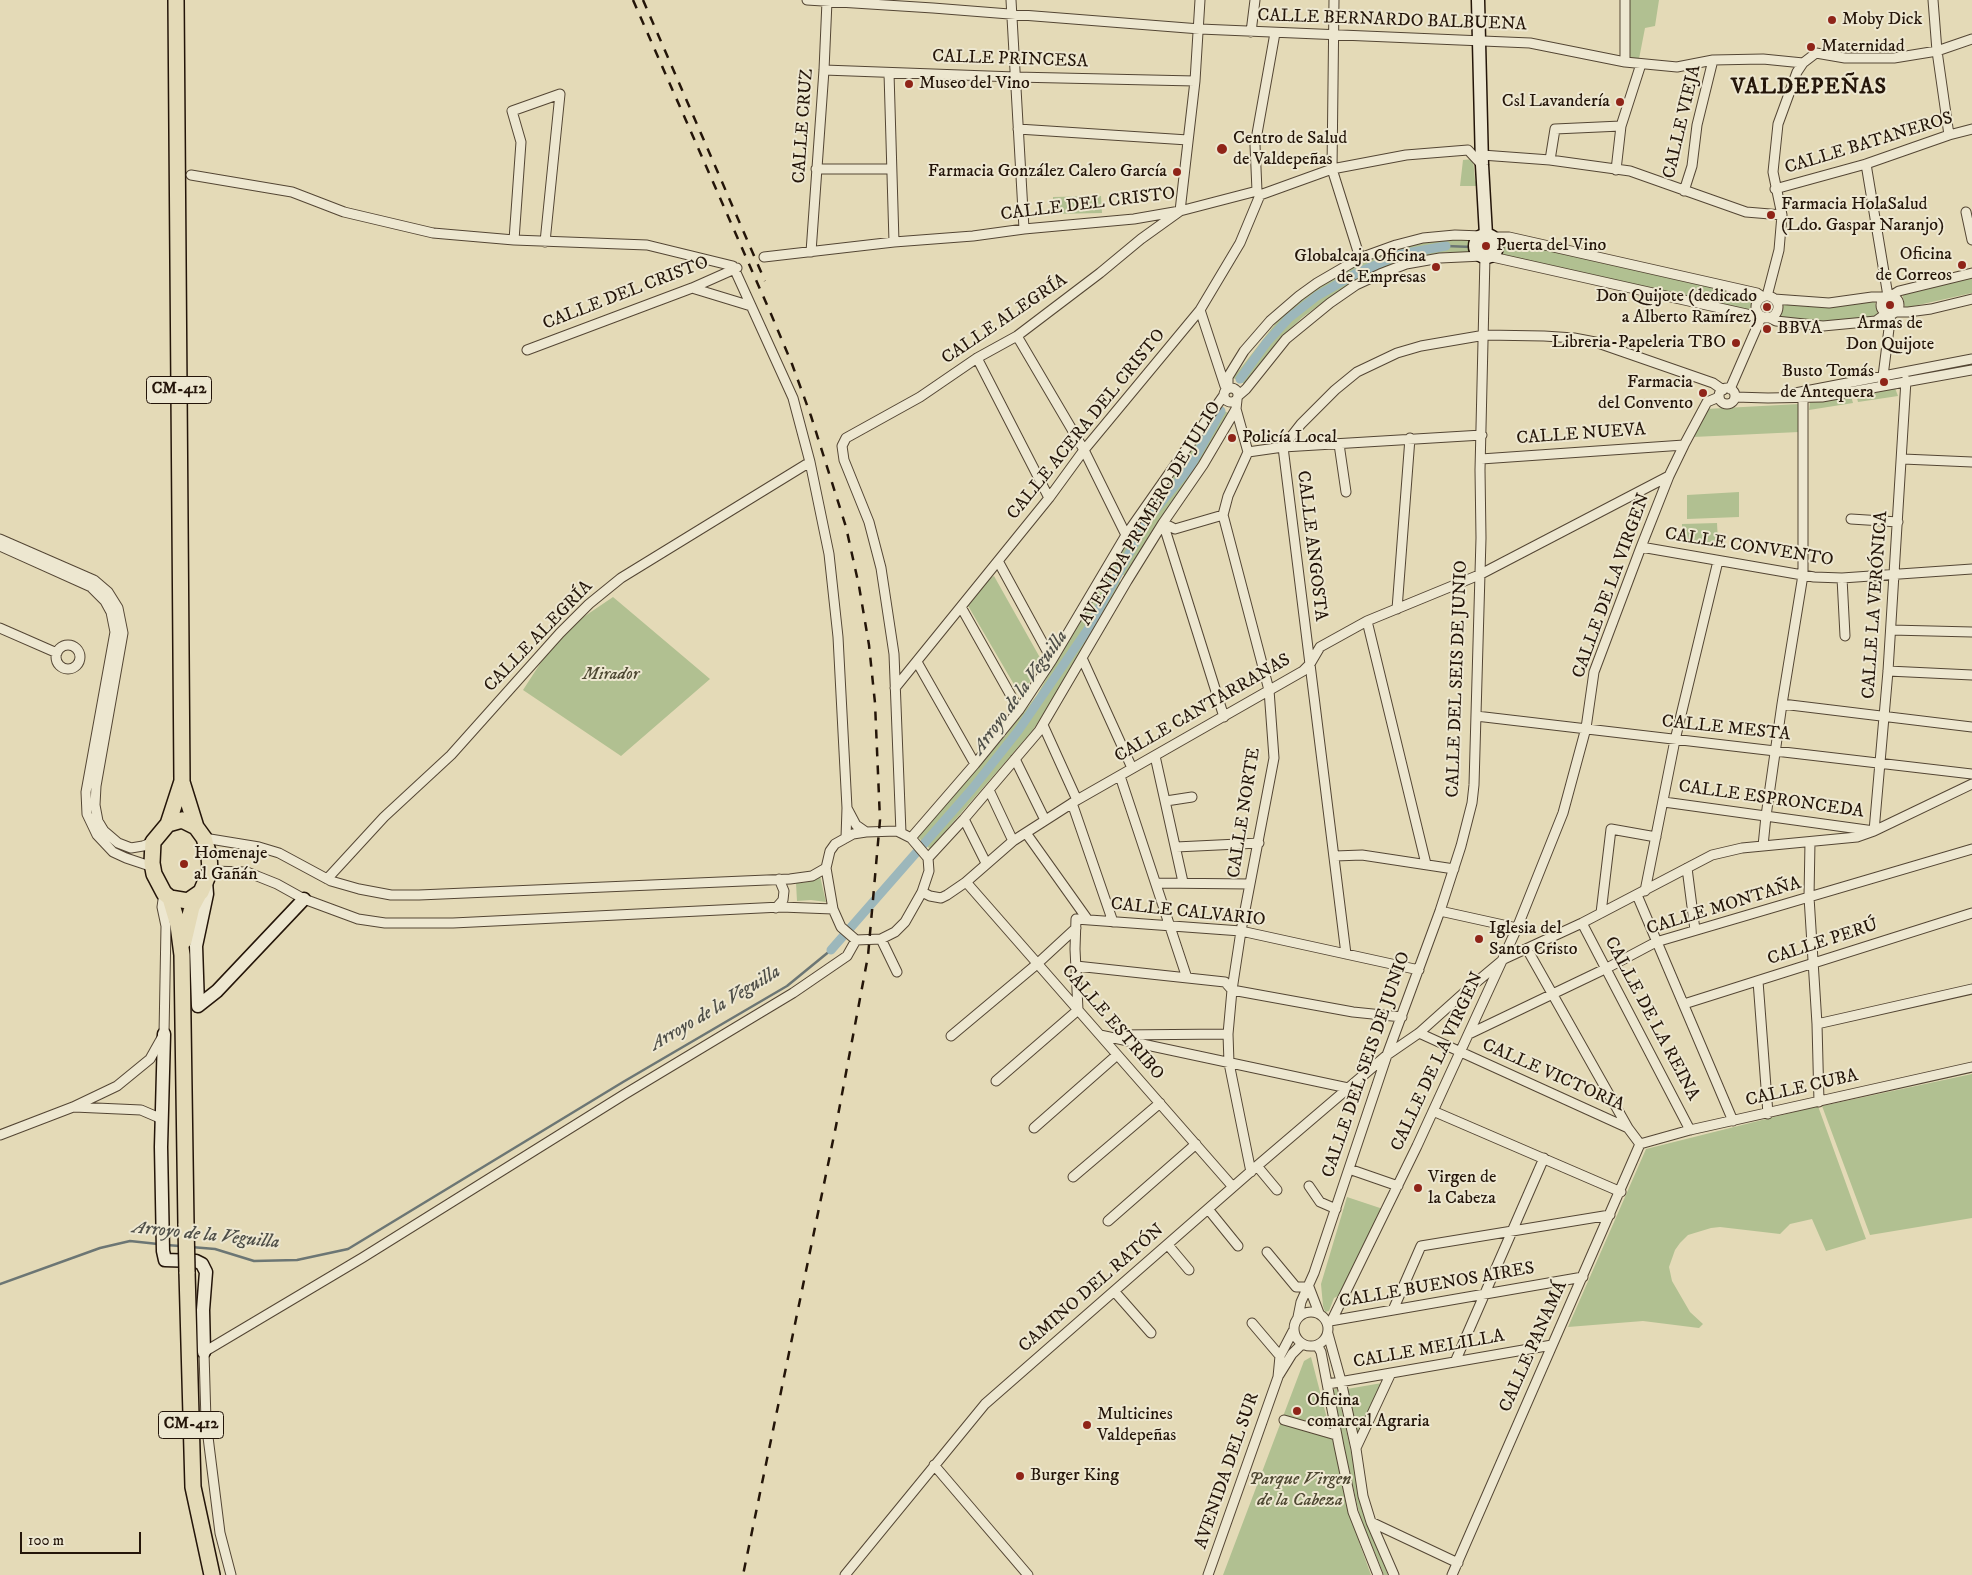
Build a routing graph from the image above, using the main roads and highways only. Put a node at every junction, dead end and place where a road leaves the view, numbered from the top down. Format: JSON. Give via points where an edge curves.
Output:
{"nodes":[{"id":1,"x":176,"y":0,"type":"edge"},
{"id":2,"x":182,"y":780,"type":"junction"},
{"id":3,"x":168,"y":824,"type":"junction"},
{"id":4,"x":200,"y":833,"type":"junction"},
{"id":5,"x":206,"y":881,"type":"junction"},
{"id":6,"x":167,"y":896,"type":"junction"},
{"id":7,"x":182,"y":955,"type":"junction"},
{"id":8,"x":212,"y":1575,"type":"edge"}],
"edges":[{"from":1,"to":2,"type":"main road","number":"CM-412"},
{"from":2,"to":3,"type":"main road","number":"CM-412"},
{"from":2,"to":4,"type":"main road","number":"CM-412"},
{"from":3,"to":4,"type":"main road","via":[[182,820]]},
{"from":3,"to":6,"type":"main road","number":"CM-412","via":[[152,842],[153,867]]},
{"from":4,"to":5,"type":"main road","number":"CM-412","via":[[209,855]]},
{"from":5,"to":6,"type":"main road","via":[[188,901]]},
{"from":5,"to":7,"type":"main road","number":"CM-412","via":[[192,906]]},
{"from":6,"to":7,"type":"main road","number":"CM-412","via":[[178,925]]},
{"from":7,"to":8,"type":"main road","number":"CM-412","bridge":true,"via":[[193,1487]]}]}
